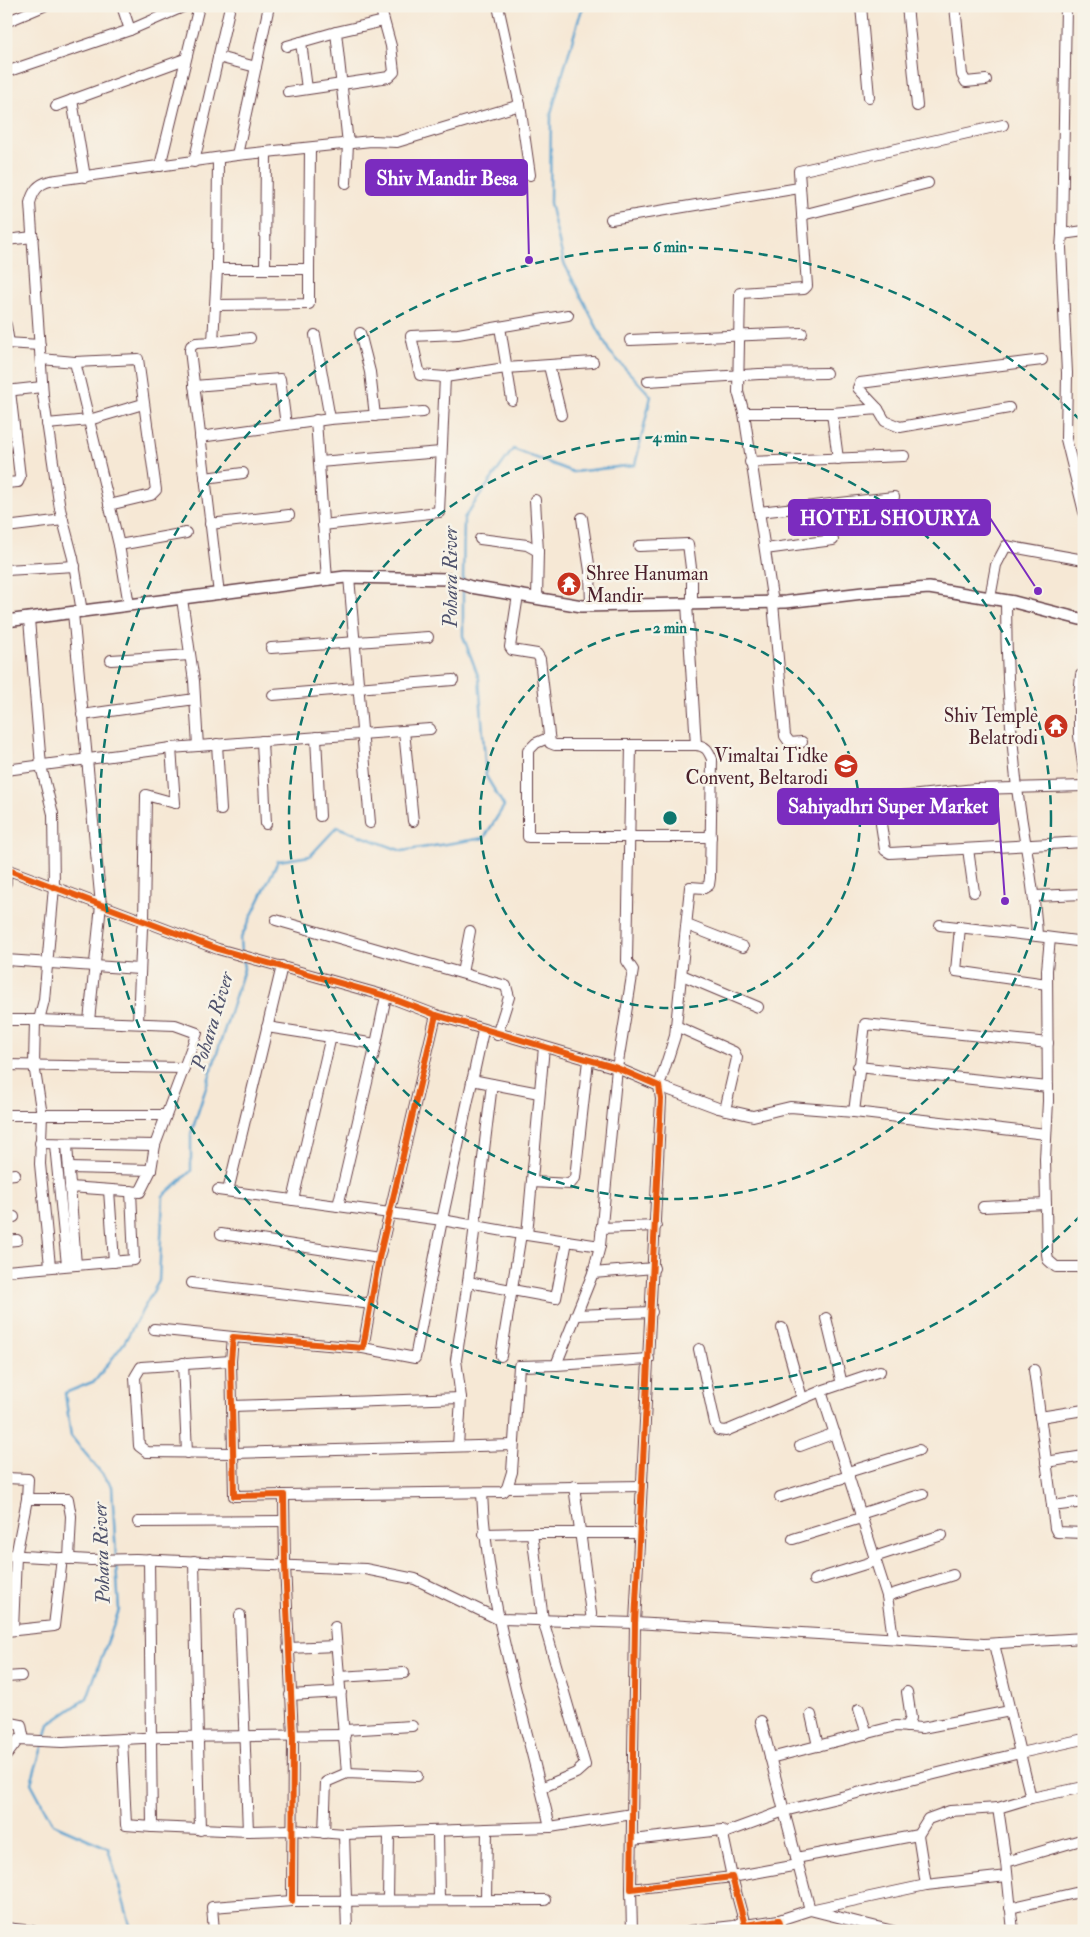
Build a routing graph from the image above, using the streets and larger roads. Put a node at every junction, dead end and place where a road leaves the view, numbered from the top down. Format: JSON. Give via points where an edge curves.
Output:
{"nodes":[{"id":1,"x":44,"y":6,"type":"edge"},
{"id":2,"x":122,"y":6,"type":"edge"},
{"id":3,"x":185,"y":6,"type":"edge"},
{"id":4,"x":199,"y":6,"type":"edge"},
{"id":5,"x":230,"y":6,"type":"edge"},
{"id":6,"x":270,"y":6,"type":"edge"},
{"id":7,"x":380,"y":6,"type":"edge"},
{"id":8,"x":498,"y":6,"type":"edge"},
{"id":9,"x":864,"y":6,"type":"edge"},
{"id":10,"x":907,"y":6,"type":"edge"},
{"id":11,"x":955,"y":6,"type":"edge"},
{"id":12,"x":1066,"y":6,"type":"edge"},
{"id":13,"x":384,"y":21,"type":"junction"},
{"id":14,"x":6,"y":22,"type":"edge"},
{"id":15,"x":130,"y":30,"type":"junction"},
{"id":16,"x":336,"y":32,"type":"junction"},
{"id":17,"x":301,"y":42,"type":"junction"},
{"id":18,"x":287,"y":46,"type":"dead end"},
{"id":19,"x":218,"y":58,"type":"junction"},
{"id":20,"x":185,"y":59,"type":"junction"},
{"id":21,"x":256,"y":67,"type":"junction"},
{"id":22,"x":6,"y":72,"type":"edge"},
{"id":23,"x":986,"y":80,"type":"dead end"},
{"id":24,"x":341,"y":85,"type":"junction"},
{"id":25,"x":307,"y":89,"type":"junction"},
{"id":26,"x":288,"y":92,"type":"dead end"},
{"id":27,"x":869,"y":97,"type":"dead end"},
{"id":28,"x":72,"y":100,"type":"junction"},
{"id":29,"x":520,"y":105,"type":"junction"},
{"id":30,"x":56,"y":106,"type":"dead end"},
{"id":31,"x":917,"y":106,"type":"dead end"},
{"id":32,"x":1003,"y":125,"type":"dead end"},
{"id":33,"x":348,"y":144,"type":"junction"},
{"id":34,"x":310,"y":148,"type":"junction"},
{"id":35,"x":266,"y":152,"type":"junction"},
{"id":36,"x":237,"y":154,"type":"junction"},
{"id":37,"x":218,"y":158,"type":"junction"},
{"id":38,"x":194,"y":162,"type":"junction"},
{"id":39,"x":160,"y":166,"type":"junction"},
{"id":40,"x":530,"y":175,"type":"dead end"},
{"id":41,"x":85,"y":176,"type":"junction"},
{"id":42,"x":346,"y":183,"type":"dead end"},
{"id":43,"x":928,"y":183,"type":"dead end"},
{"id":44,"x":799,"y":188,"type":"junction"},
{"id":45,"x":802,"y":215,"type":"junction"},
{"id":46,"x":611,"y":219,"type":"dead end"},
{"id":47,"x":1084,"y":231,"type":"edge"},
{"id":48,"x":1062,"y":234,"type":"junction"},
{"id":49,"x":33,"y":237,"type":"junction"},
{"id":50,"x":6,"y":240,"type":"edge"},
{"id":51,"x":217,"y":269,"type":"junction"},
{"id":52,"x":265,"y":269,"type":"junction"},
{"id":53,"x":309,"y":269,"type":"junction"},
{"id":54,"x":216,"y":305,"type":"junction"},
{"id":55,"x":568,"y":315,"type":"dead end"},
{"id":56,"x":6,"y":325,"type":"edge"},
{"id":57,"x":500,"y":327,"type":"junction"},
{"id":58,"x":360,"y":333,"type":"dead end"},
{"id":59,"x":802,"y":333,"type":"dead end"},
{"id":60,"x":315,"y":335,"type":"dead end"},
{"id":61,"x":738,"y":336,"type":"junction"},
{"id":62,"x":250,"y":338,"type":"dead end"},
{"id":63,"x":630,"y":340,"type":"dead end"},
{"id":64,"x":213,"y":342,"type":"junction"},
{"id":65,"x":8,"y":343,"type":"edge"},
{"id":66,"x":40,"y":345,"type":"junction"},
{"id":67,"x":42,"y":359,"type":"junction"},
{"id":68,"x":1042,"y":360,"type":"dead end"},
{"id":69,"x":75,"y":362,"type":"junction"},
{"id":70,"x":593,"y":362,"type":"dead end"},
{"id":71,"x":549,"y":366,"type":"junction"},
{"id":72,"x":506,"y":368,"type":"junction"},
{"id":73,"x":826,"y":373,"type":"dead end"},
{"id":74,"x":738,"y":376,"type":"junction"},
{"id":75,"x":444,"y":377,"type":"junction"},
{"id":76,"x":648,"y":381,"type":"dead end"},
{"id":77,"x":194,"y":386,"type":"junction"},
{"id":78,"x":42,"y":387,"type":"junction"},
{"id":79,"x":8,"y":391,"type":"edge"},
{"id":80,"x":512,"y":400,"type":"dead end"},
{"id":81,"x":143,"y":404,"type":"junction"},
{"id":82,"x":1009,"y":408,"type":"dead end"},
{"id":83,"x":878,"y":409,"type":"junction"},
{"id":84,"x":423,"y":412,"type":"dead end"},
{"id":85,"x":832,"y":413,"type":"junction"},
{"id":86,"x":744,"y":414,"type":"junction"},
{"id":87,"x":561,"y":415,"type":"dead end"},
{"id":88,"x":375,"y":416,"type":"junction"},
{"id":89,"x":330,"y":419,"type":"junction"},
{"id":90,"x":88,"y":420,"type":"junction"},
{"id":91,"x":316,"y":420,"type":"junction"},
{"id":92,"x":47,"y":424,"type":"junction"},
{"id":93,"x":286,"y":425,"type":"junction"},
{"id":94,"x":200,"y":437,"type":"junction"},
{"id":95,"x":442,"y":452,"type":"junction"},
{"id":96,"x":904,"y":456,"type":"dead end"},
{"id":97,"x":838,"y":459,"type":"junction"},
{"id":98,"x":319,"y":462,"type":"junction"},
{"id":99,"x":750,"y":462,"type":"junction"},
{"id":100,"x":244,"y":473,"type":"dead end"},
{"id":101,"x":205,"y":478,"type":"junction"},
{"id":102,"x":6,"y":483,"type":"edge"},
{"id":103,"x":894,"y":497,"type":"dead end"},
{"id":104,"x":535,"y":500,"type":"dead end"},
{"id":105,"x":109,"y":505,"type":"junction"},
{"id":106,"x":759,"y":512,"type":"junction"},
{"id":107,"x":1084,"y":512,"type":"edge"},
{"id":108,"x":289,"y":515,"type":"dead end"},
{"id":109,"x":582,"y":518,"type":"dead end"},
{"id":110,"x":63,"y":520,"type":"junction"},
{"id":111,"x":210,"y":524,"type":"junction"},
{"id":112,"x":323,"y":525,"type":"junction"},
{"id":113,"x":6,"y":527,"type":"edge"},
{"id":114,"x":186,"y":533,"type":"dead end"},
{"id":115,"x":480,"y":539,"type":"dead end"},
{"id":116,"x":833,"y":540,"type":"dead end"},
{"id":117,"x":119,"y":545,"type":"junction"},
{"id":118,"x":639,"y":546,"type":"dead end"},
{"id":119,"x":765,"y":549,"type":"junction"},
{"id":120,"x":538,"y":551,"type":"junction"},
{"id":121,"x":1084,"y":560,"type":"edge"},
{"id":122,"x":75,"y":566,"type":"junction"},
{"id":123,"x":6,"y":570,"type":"edge"},
{"id":124,"x":349,"y":577,"type":"junction"},
{"id":125,"x":327,"y":580,"type":"junction"},
{"id":126,"x":218,"y":594,"type":"junction"},
{"id":127,"x":518,"y":595,"type":"junction"},
{"id":128,"x":182,"y":598,"type":"junction"},
{"id":129,"x":537,"y":598,"type":"junction"},
{"id":130,"x":990,"y":598,"type":"junction"},
{"id":131,"x":1006,"y":601,"type":"junction"},
{"id":132,"x":773,"y":603,"type":"junction"},
{"id":133,"x":690,"y":604,"type":"junction"},
{"id":134,"x":129,"y":605,"type":"junction"},
{"id":135,"x":591,"y":606,"type":"junction"},
{"id":136,"x":77,"y":612,"type":"junction"},
{"id":137,"x":29,"y":618,"type":"junction"},
{"id":138,"x":1084,"y":620,"type":"edge"},
{"id":139,"x":6,"y":622,"type":"edge"},
{"id":140,"x":428,"y":637,"type":"dead end"},
{"id":141,"x":355,"y":642,"type":"junction"},
{"id":142,"x":271,"y":648,"type":"dead end"},
{"id":143,"x":190,"y":655,"type":"junction"},
{"id":144,"x":111,"y":660,"type":"dead end"},
{"id":145,"x":1081,"y":675,"type":"dead end"},
{"id":146,"x":453,"y":680,"type":"dead end"},
{"id":147,"x":359,"y":688,"type":"junction"},
{"id":148,"x":273,"y":695,"type":"dead end"},
{"id":149,"x":1081,"y":695,"type":"edge"},
{"id":150,"x":195,"y":699,"type":"junction"},
{"id":151,"x":82,"y":715,"type":"junction"},
{"id":152,"x":430,"y":729,"type":"dead end"},
{"id":153,"x":404,"y":731,"type":"junction"},
{"id":154,"x":363,"y":734,"type":"junction"},
{"id":155,"x":316,"y":737,"type":"junction"},
{"id":156,"x":1081,"y":737,"type":"edge"},
{"id":157,"x":548,"y":738,"type":"junction"},
{"id":158,"x":262,"y":741,"type":"junction"},
{"id":159,"x":802,"y":742,"type":"dead end"},
{"id":160,"x":217,"y":744,"type":"junction"},
{"id":161,"x":631,"y":745,"type":"junction"},
{"id":162,"x":696,"y":745,"type":"junction"},
{"id":163,"x":198,"y":746,"type":"junction"},
{"id":164,"x":171,"y":748,"type":"junction"},
{"id":165,"x":87,"y":760,"type":"junction"},
{"id":166,"x":40,"y":766,"type":"junction"},
{"id":167,"x":6,"y":770,"type":"edge"},
{"id":168,"x":1084,"y":771,"type":"edge"},
{"id":169,"x":1084,"y":786,"type":"edge"},
{"id":170,"x":1017,"y":788,"type":"junction"},
{"id":171,"x":221,"y":810,"type":"dead end"},
{"id":172,"x":320,"y":816,"type":"dead end"},
{"id":173,"x":413,"y":821,"type":"dead end"},
{"id":174,"x":370,"y":823,"type":"dead end"},
{"id":175,"x":266,"y":824,"type":"dead end"},
{"id":176,"x":6,"y":832,"type":"edge"},
{"id":177,"x":629,"y":836,"type":"junction"},
{"id":178,"x":711,"y":837,"type":"junction"},
{"id":179,"x":1084,"y":842,"type":"edge"},
{"id":180,"x":1026,"y":844,"type":"junction"},
{"id":181,"x":968,"y":849,"type":"junction"},
{"id":182,"x":7,"y":869,"type":"edge"},
{"id":183,"x":6,"y":883,"type":"edge"},
{"id":184,"x":54,"y":887,"type":"junction"},
{"id":185,"x":974,"y":892,"type":"dead end"},
{"id":186,"x":1084,"y":894,"type":"edge"},
{"id":187,"x":1034,"y":896,"type":"junction"},
{"id":188,"x":101,"y":905,"type":"junction"},
{"id":189,"x":276,"y":920,"type":"dead end"},
{"id":190,"x":144,"y":921,"type":"junction"},
{"id":191,"x":687,"y":925,"type":"junction"},
{"id":192,"x":940,"y":925,"type":"dead end"},
{"id":193,"x":960,"y":927,"type":"junction"},
{"id":194,"x":470,"y":932,"type":"dead end"},
{"id":195,"x":1037,"y":936,"type":"junction"},
{"id":196,"x":1050,"y":938,"type":"junction"},
{"id":197,"x":1084,"y":942,"type":"edge"},
{"id":198,"x":743,"y":947,"type":"dead end"},
{"id":199,"x":6,"y":960,"type":"edge"},
{"id":200,"x":47,"y":963,"type":"junction"},
{"id":201,"x":93,"y":966,"type":"junction"},
{"id":202,"x":282,"y":966,"type":"junction"},
{"id":203,"x":139,"y":969,"type":"junction"},
{"id":204,"x":462,"y":973,"type":"junction"},
{"id":205,"x":682,"y":974,"type":"junction"},
{"id":206,"x":1047,"y":984,"type":"junction"},
{"id":207,"x":386,"y":996,"type":"junction"},
{"id":208,"x":758,"y":1007,"type":"dead end"},
{"id":209,"x":436,"y":1015,"type":"junction"},
{"id":210,"x":6,"y":1020,"type":"edge"},
{"id":211,"x":37,"y":1020,"type":"junction"},
{"id":212,"x":90,"y":1021,"type":"junction"},
{"id":213,"x":138,"y":1022,"type":"junction"},
{"id":214,"x":676,"y":1026,"type":"junction"},
{"id":215,"x":268,"y":1027,"type":"junction"},
{"id":216,"x":483,"y":1031,"type":"junction"},
{"id":217,"x":497,"y":1034,"type":"junction"},
{"id":218,"x":331,"y":1036,"type":"junction"},
{"id":219,"x":1048,"y":1043,"type":"junction"},
{"id":220,"x":376,"y":1044,"type":"junction"},
{"id":221,"x":544,"y":1047,"type":"junction"},
{"id":222,"x":588,"y":1060,"type":"junction"},
{"id":223,"x":6,"y":1065,"type":"edge"},
{"id":224,"x":34,"y":1065,"type":"junction"},
{"id":225,"x":858,"y":1067,"type":"junction"},
{"id":226,"x":184,"y":1068,"type":"junction"},
{"id":227,"x":617,"y":1068,"type":"junction"},
{"id":228,"x":472,"y":1080,"type":"junction"},
{"id":229,"x":492,"y":1084,"type":"junction"},
{"id":230,"x":659,"y":1086,"type":"junction"},
{"id":231,"x":1048,"y":1087,"type":"junction"},
{"id":232,"x":539,"y":1093,"type":"junction"},
{"id":233,"x":725,"y":1110,"type":"junction"},
{"id":234,"x":854,"y":1112,"type":"junction"},
{"id":235,"x":6,"y":1114,"type":"edge"},
{"id":236,"x":42,"y":1115,"type":"junction"},
{"id":237,"x":166,"y":1115,"type":"junction"},
{"id":238,"x":1046,"y":1134,"type":"junction"},
{"id":239,"x":40,"y":1143,"type":"junction"},
{"id":240,"x":55,"y":1145,"type":"junction"},
{"id":241,"x":67,"y":1145,"type":"junction"},
{"id":242,"x":155,"y":1145,"type":"junction"},
{"id":243,"x":69,"y":1168,"type":"junction"},
{"id":244,"x":151,"y":1170,"type":"junction"},
{"id":245,"x":532,"y":1182,"type":"junction"},
{"id":246,"x":70,"y":1187,"type":"junction"},
{"id":247,"x":109,"y":1190,"type":"junction"},
{"id":248,"x":131,"y":1191,"type":"junction"},
{"id":249,"x":293,"y":1200,"type":"junction"},
{"id":250,"x":1046,"y":1204,"type":"junction"},
{"id":251,"x":338,"y":1206,"type":"junction"},
{"id":252,"x":983,"y":1207,"type":"dead end"},
{"id":253,"x":391,"y":1214,"type":"junction"},
{"id":254,"x":442,"y":1220,"type":"junction"},
{"id":255,"x":475,"y":1226,"type":"junction"},
{"id":256,"x":656,"y":1226,"type":"junction"},
{"id":257,"x":601,"y":1228,"type":"junction"},
{"id":258,"x":221,"y":1234,"type":"dead end"},
{"id":259,"x":524,"y":1235,"type":"junction"},
{"id":260,"x":567,"y":1241,"type":"junction"},
{"id":261,"x":600,"y":1246,"type":"junction"},
{"id":262,"x":379,"y":1258,"type":"junction"},
{"id":263,"x":114,"y":1262,"type":"junction"},
{"id":264,"x":72,"y":1265,"type":"junction"},
{"id":265,"x":50,"y":1266,"type":"junction"},
{"id":266,"x":1084,"y":1266,"type":"edge"},
{"id":267,"x":654,"y":1268,"type":"junction"},
{"id":268,"x":6,"y":1271,"type":"edge"},
{"id":269,"x":593,"y":1273,"type":"junction"},
{"id":270,"x":468,"y":1282,"type":"junction"},
{"id":271,"x":192,"y":1283,"type":"dead end"},
{"id":272,"x":513,"y":1290,"type":"junction"},
{"id":273,"x":372,"y":1304,"type":"junction"},
{"id":274,"x":652,"y":1312,"type":"junction"},
{"id":275,"x":576,"y":1315,"type":"junction"},
{"id":276,"x":826,"y":1318,"type":"dead end"},
{"id":277,"x":782,"y":1328,"type":"dead end"},
{"id":278,"x":154,"y":1329,"type":"dead end"},
{"id":279,"x":233,"y":1337,"type":"junction"},
{"id":280,"x":363,"y":1348,"type":"junction"},
{"id":281,"x":699,"y":1349,"type":"dead end"},
{"id":282,"x":501,"y":1356,"type":"dead end"},
{"id":283,"x":649,"y":1359,"type":"junction"},
{"id":284,"x":231,"y":1361,"type":"junction"},
{"id":285,"x":183,"y":1363,"type":"junction"},
{"id":286,"x":556,"y":1365,"type":"junction"},
{"id":287,"x":1034,"y":1370,"type":"dead end"},
{"id":288,"x":880,"y":1371,"type":"dead end"},
{"id":289,"x":842,"y":1384,"type":"junction"},
{"id":290,"x":821,"y":1391,"type":"junction"},
{"id":291,"x":461,"y":1398,"type":"junction"},
{"id":292,"x":802,"y":1398,"type":"junction"},
{"id":293,"x":232,"y":1406,"type":"junction"},
{"id":294,"x":1084,"y":1410,"type":"edge"},
{"id":295,"x":1040,"y":1417,"type":"junction"},
{"id":296,"x":835,"y":1433,"type":"junction"},
{"id":297,"x":513,"y":1444,"type":"junction"},
{"id":298,"x":458,"y":1446,"type":"junction"},
{"id":299,"x":800,"y":1446,"type":"dead end"},
{"id":300,"x":919,"y":1450,"type":"dead end"},
{"id":301,"x":187,"y":1453,"type":"junction"},
{"id":302,"x":233,"y":1453,"type":"junction"},
{"id":303,"x":1084,"y":1456,"type":"edge"},
{"id":304,"x":1046,"y":1462,"type":"junction"},
{"id":305,"x":848,"y":1474,"type":"junction"},
{"id":306,"x":6,"y":1478,"type":"edge"},
{"id":307,"x":574,"y":1486,"type":"junction"},
{"id":308,"x":642,"y":1486,"type":"junction"},
{"id":309,"x":508,"y":1488,"type":"junction"},
{"id":310,"x":482,"y":1493,"type":"junction"},
{"id":311,"x":924,"y":1494,"type":"dead end"},
{"id":312,"x":284,"y":1495,"type":"junction"},
{"id":313,"x":780,"y":1497,"type":"dead end"},
{"id":314,"x":26,"y":1499,"type":"junction"},
{"id":315,"x":1084,"y":1502,"type":"edge"},
{"id":316,"x":1052,"y":1506,"type":"junction"},
{"id":317,"x":860,"y":1516,"type":"junction"},
{"id":318,"x":284,"y":1521,"type":"junction"},
{"id":319,"x":138,"y":1522,"type":"dead end"},
{"id":320,"x":580,"y":1532,"type":"junction"},
{"id":321,"x":1084,"y":1532,"type":"edge"},
{"id":322,"x":532,"y":1533,"type":"junction"},
{"id":323,"x":640,"y":1533,"type":"junction"},
{"id":324,"x":484,"y":1534,"type":"junction"},
{"id":325,"x":942,"y":1535,"type":"dead end"},
{"id":326,"x":792,"y":1539,"type":"dead end"},
{"id":327,"x":11,"y":1555,"type":"edge"},
{"id":328,"x":66,"y":1559,"type":"junction"},
{"id":329,"x":149,"y":1559,"type":"junction"},
{"id":330,"x":875,"y":1559,"type":"junction"},
{"id":331,"x":194,"y":1561,"type":"junction"},
{"id":332,"x":284,"y":1566,"type":"junction"},
{"id":333,"x":953,"y":1575,"type":"dead end"},
{"id":334,"x":814,"y":1580,"type":"dead end"},
{"id":335,"x":887,"y":1596,"type":"junction"},
{"id":336,"x":240,"y":1615,"type":"dead end"},
{"id":337,"x":498,"y":1619,"type":"junction"},
{"id":338,"x":543,"y":1620,"type":"junction"},
{"id":339,"x":592,"y":1621,"type":"junction"},
{"id":340,"x":635,"y":1623,"type":"junction"},
{"id":341,"x":335,"y":1627,"type":"dead end"},
{"id":342,"x":10,"y":1631,"type":"edge"},
{"id":343,"x":893,"y":1638,"type":"junction"},
{"id":344,"x":1084,"y":1638,"type":"edge"},
{"id":345,"x":994,"y":1644,"type":"junction"},
{"id":346,"x":336,"y":1646,"type":"junction"},
{"id":347,"x":288,"y":1648,"type":"junction"},
{"id":348,"x":404,"y":1673,"type":"dead end"},
{"id":349,"x":21,"y":1676,"type":"dead end"},
{"id":350,"x":6,"y":1677,"type":"edge"},
{"id":351,"x":340,"y":1677,"type":"junction"},
{"id":352,"x":341,"y":1692,"type":"junction"},
{"id":353,"x":907,"y":1692,"type":"dead end"},
{"id":354,"x":290,"y":1695,"type":"junction"},
{"id":355,"x":859,"y":1709,"type":"dead end"},
{"id":356,"x":1010,"y":1711,"type":"junction"},
{"id":357,"x":811,"y":1715,"type":"dead end"},
{"id":358,"x":761,"y":1720,"type":"dead end"},
{"id":359,"x":6,"y":1722,"type":"edge"},
{"id":360,"x":412,"y":1726,"type":"dead end"},
{"id":361,"x":907,"y":1727,"type":"junction"},
{"id":362,"x":345,"y":1733,"type":"junction"},
{"id":363,"x":867,"y":1734,"type":"junction"},
{"id":364,"x":245,"y":1736,"type":"junction"},
{"id":365,"x":292,"y":1736,"type":"junction"},
{"id":366,"x":197,"y":1737,"type":"junction"},
{"id":367,"x":152,"y":1738,"type":"junction"},
{"id":368,"x":122,"y":1739,"type":"junction"},
{"id":369,"x":28,"y":1740,"type":"junction"},
{"id":370,"x":1084,"y":1740,"type":"edge"},
{"id":371,"x":818,"y":1746,"type":"junction"},
{"id":372,"x":1020,"y":1753,"type":"junction"},
{"id":373,"x":6,"y":1756,"type":"edge"},
{"id":374,"x":770,"y":1758,"type":"junction"},
{"id":375,"x":347,"y":1774,"type":"junction"},
{"id":376,"x":416,"y":1776,"type":"dead end"},
{"id":377,"x":1084,"y":1787,"type":"edge"},
{"id":378,"x":541,"y":1788,"type":"junction"},
{"id":379,"x":1031,"y":1798,"type":"junction"},
{"id":380,"x":998,"y":1808,"type":"junction"},
{"id":381,"x":784,"y":1811,"type":"junction"},
{"id":382,"x":632,"y":1814,"type":"junction"},
{"id":383,"x":152,"y":1827,"type":"junction"},
{"id":384,"x":550,"y":1828,"type":"junction"},
{"id":385,"x":487,"y":1829,"type":"junction"},
{"id":386,"x":200,"y":1830,"type":"junction"},
{"id":387,"x":293,"y":1830,"type":"junction"},
{"id":388,"x":248,"y":1831,"type":"junction"},
{"id":389,"x":438,"y":1831,"type":"junction"},
{"id":390,"x":324,"y":1833,"type":"junction"},
{"id":391,"x":390,"y":1833,"type":"junction"},
{"id":392,"x":344,"y":1834,"type":"junction"},
{"id":393,"x":724,"y":1835,"type":"junction"},
{"id":394,"x":918,"y":1835,"type":"junction"},
{"id":395,"x":1084,"y":1839,"type":"edge"},
{"id":396,"x":632,"y":1840,"type":"junction"},
{"id":397,"x":797,"y":1862,"type":"junction"},
{"id":398,"x":1006,"y":1862,"type":"junction"},
{"id":399,"x":1007,"y":1876,"type":"junction"},
{"id":400,"x":732,"y":1877,"type":"junction"},
{"id":401,"x":926,"y":1885,"type":"junction"},
{"id":402,"x":631,"y":1889,"type":"junction"},
{"id":403,"x":1084,"y":1891,"type":"edge"},
{"id":404,"x":345,"y":1900,"type":"junction"},
{"id":405,"x":388,"y":1900,"type":"junction"},
{"id":406,"x":439,"y":1900,"type":"junction"},
{"id":407,"x":486,"y":1900,"type":"junction"},
{"id":408,"x":545,"y":1900,"type":"dead end"},
{"id":409,"x":292,"y":1901,"type":"junction"},
{"id":410,"x":1010,"y":1908,"type":"junction"},
{"id":411,"x":810,"y":1910,"type":"junction"},
{"id":412,"x":779,"y":1920,"type":"junction"},
{"id":413,"x":744,"y":1921,"type":"junction"},
{"id":414,"x":6,"y":1928,"type":"edge"},
{"id":415,"x":33,"y":1931,"type":"edge"},
{"id":416,"x":214,"y":1931,"type":"edge"},
{"id":417,"x":346,"y":1931,"type":"edge"},
{"id":418,"x":632,"y":1931,"type":"edge"},
{"id":419,"x":689,"y":1931,"type":"edge"},
{"id":420,"x":782,"y":1931,"type":"edge"},
{"id":421,"x":893,"y":1931,"type":"edge"},
{"id":422,"x":1013,"y":1931,"type":"edge"}],
"edges":[{"from":1,"to":14,"type":"street"},
{"from":2,"to":15,"type":"street"},
{"from":3,"to":15,"type":"street"},
{"from":4,"to":20,"type":"street"},
{"from":5,"to":19,"type":"street"},
{"from":6,"to":21,"type":"street"},
{"from":7,"to":13,"type":"street"},
{"from":8,"to":29,"type":"street"},
{"from":9,"to":27,"type":"street"},
{"from":10,"to":31,"type":"street"},
{"from":11,"to":23,"type":"street","via":[[962,74],[966,82]]},
{"from":12,"to":48,"type":"street"},
{"from":13,"to":16,"type":"street"},
{"from":13,"to":24,"type":"street","via":[[394,72],[389,77]]},
{"from":15,"to":22,"type":"street"},
{"from":16,"to":17,"type":"street"},
{"from":16,"to":24,"type":"street"},
{"from":17,"to":18,"type":"street"},
{"from":17,"to":25,"type":"street"},
{"from":19,"to":21,"type":"street"},
{"from":19,"to":38,"type":"street"},
{"from":20,"to":28,"type":"street"},
{"from":20,"to":39,"type":"street"},
{"from":21,"to":36,"type":"street"},
{"from":24,"to":25,"type":"street"},
{"from":24,"to":33,"type":"street"},
{"from":25,"to":26,"type":"street"},
{"from":28,"to":30,"type":"street"},
{"from":28,"to":41,"type":"street"},
{"from":29,"to":33,"type":"street","via":[[397,142]]},
{"from":29,"to":40,"type":"street"},
{"from":32,"to":44,"type":"street","via":[[798,171]]},
{"from":33,"to":34,"type":"street"},
{"from":33,"to":42,"type":"street"},
{"from":34,"to":35,"type":"street"},
{"from":34,"to":53,"type":"street"},
{"from":35,"to":36,"type":"street"},
{"from":35,"to":52,"type":"street"},
{"from":36,"to":37,"type":"street"},
{"from":37,"to":38,"type":"street"},
{"from":37,"to":51,"type":"street"},
{"from":38,"to":39,"type":"street"},
{"from":39,"to":41,"type":"street"},
{"from":41,"to":49,"type":"street","via":[[43,183],[35,190],[30,203]]},
{"from":43,"to":45,"type":"street"},
{"from":44,"to":45,"type":"street"},
{"from":44,"to":46,"type":"street"},
{"from":45,"to":61,"type":"street","via":[[808,286],[804,289],[740,293]]},
{"from":47,"to":48,"type":"street"},
{"from":48,"to":107,"type":"street","via":[[1066,439]]},
{"from":49,"to":50,"type":"street"},
{"from":49,"to":66,"type":"street"},
{"from":51,"to":52,"type":"street"},
{"from":51,"to":54,"type":"street"},
{"from":52,"to":53,"type":"street"},
{"from":53,"to":54,"type":"street","via":[[310,304]]},
{"from":54,"to":64,"type":"street"},
{"from":55,"to":57,"type":"street"},
{"from":56,"to":65,"type":"street"},
{"from":57,"to":72,"type":"street"},
{"from":57,"to":75,"type":"street","via":[[458,334],[411,336],[420,375]]},
{"from":58,"to":88,"type":"street","via":[[370,372]]},
{"from":59,"to":61,"type":"street"},
{"from":60,"to":89,"type":"street"},
{"from":61,"to":63,"type":"street"},
{"from":61,"to":74,"type":"street"},
{"from":62,"to":64,"type":"street"},
{"from":64,"to":77,"type":"street","via":[[191,346]]},
{"from":65,"to":66,"type":"street"},
{"from":66,"to":67,"type":"street"},
{"from":67,"to":69,"type":"street"},
{"from":67,"to":78,"type":"street"},
{"from":68,"to":83,"type":"street","via":[[860,383],[858,388]]},
{"from":69,"to":81,"type":"street","via":[[138,359]]},
{"from":69,"to":90,"type":"street"},
{"from":70,"to":71,"type":"street"},
{"from":71,"to":72,"type":"street"},
{"from":71,"to":87,"type":"street"},
{"from":72,"to":75,"type":"street"},
{"from":72,"to":80,"type":"street"},
{"from":73,"to":74,"type":"street"},
{"from":74,"to":76,"type":"street"},
{"from":74,"to":86,"type":"street"},
{"from":75,"to":95,"type":"street"},
{"from":77,"to":93,"type":"street","via":[[280,379]]},
{"from":77,"to":94,"type":"street"},
{"from":78,"to":79,"type":"street"},
{"from":78,"to":92,"type":"street"},
{"from":79,"to":102,"type":"street","via":[[20,477],[18,482]]},
{"from":81,"to":90,"type":"street"},
{"from":81,"to":105,"type":"street","via":[[156,490],[151,495]]},
{"from":82,"to":83,"type":"street","via":[[900,427],[885,421]]},
{"from":83,"to":85,"type":"street"},
{"from":84,"to":88,"type":"street"},
{"from":85,"to":86,"type":"street"},
{"from":85,"to":97,"type":"street"},
{"from":86,"to":99,"type":"street"},
{"from":88,"to":89,"type":"street"},
{"from":89,"to":91,"type":"street"},
{"from":90,"to":92,"type":"street"},
{"from":90,"to":105,"type":"street"},
{"from":91,"to":93,"type":"street"},
{"from":91,"to":98,"type":"street"},
{"from":92,"to":110,"type":"street"},
{"from":93,"to":94,"type":"street"},
{"from":94,"to":101,"type":"street"},
{"from":95,"to":98,"type":"street"},
{"from":95,"to":112,"type":"street","via":[[439,512]]},
{"from":96,"to":97,"type":"street"},
{"from":97,"to":99,"type":"street"},
{"from":98,"to":112,"type":"street"},
{"from":99,"to":106,"type":"street"},
{"from":100,"to":101,"type":"street"},
{"from":101,"to":111,"type":"street"},
{"from":103,"to":106,"type":"street"},
{"from":104,"to":120,"type":"street"},
{"from":105,"to":117,"type":"street"},
{"from":106,"to":119,"type":"street"},
{"from":108,"to":111,"type":"street"},
{"from":109,"to":135,"type":"street","via":[[590,571]]},
{"from":110,"to":113,"type":"street"},
{"from":110,"to":122,"type":"street"},
{"from":111,"to":126,"type":"street"},
{"from":112,"to":125,"type":"street"},
{"from":114,"to":117,"type":"street"},
{"from":115,"to":120,"type":"street","via":[[527,545]]},
{"from":116,"to":119,"type":"street"},
{"from":117,"to":134,"type":"street"},
{"from":118,"to":133,"type":"street","via":[[688,544],[692,576]]},
{"from":119,"to":132,"type":"street"},
{"from":120,"to":129,"type":"street"},
{"from":121,"to":130,"type":"street","via":[[1006,546],[996,565]]},
{"from":122,"to":123,"type":"street"},
{"from":122,"to":136,"type":"street"},
{"from":124,"to":125,"type":"street"},
{"from":124,"to":127,"type":"street","via":[[448,579],[471,587]]},
{"from":124,"to":141,"type":"street"},
{"from":125,"to":126,"type":"street"},
{"from":126,"to":128,"type":"street"},
{"from":127,"to":129,"type":"street"},
{"from":127,"to":157,"type":"street","via":[[510,647],[537,654],[540,659]]},
{"from":128,"to":134,"type":"street"},
{"from":128,"to":143,"type":"street"},
{"from":129,"to":135,"type":"street"},
{"from":130,"to":131,"type":"street"},
{"from":130,"to":132,"type":"street","via":[[929,588]]},
{"from":131,"to":138,"type":"street"},
{"from":131,"to":170,"type":"street"},
{"from":132,"to":133,"type":"street"},
{"from":132,"to":159,"type":"street","via":[[785,736],[790,743]]},
{"from":133,"to":135,"type":"street"},
{"from":133,"to":162,"type":"street"},
{"from":134,"to":136,"type":"street"},
{"from":136,"to":137,"type":"street"},
{"from":136,"to":151,"type":"street"},
{"from":137,"to":139,"type":"street"},
{"from":137,"to":166,"type":"street"},
{"from":140,"to":141,"type":"street"},
{"from":141,"to":142,"type":"street"},
{"from":141,"to":147,"type":"street"},
{"from":143,"to":144,"type":"street"},
{"from":143,"to":150,"type":"street"},
{"from":145,"to":149,"type":"street"},
{"from":146,"to":147,"type":"street"},
{"from":147,"to":148,"type":"street"},
{"from":147,"to":154,"type":"street"},
{"from":149,"to":156,"type":"street"},
{"from":150,"to":151,"type":"street"},
{"from":150,"to":163,"type":"street"},
{"from":151,"to":165,"type":"street"},
{"from":152,"to":153,"type":"street"},
{"from":153,"to":154,"type":"street"},
{"from":153,"to":173,"type":"street"},
{"from":154,"to":155,"type":"street"},
{"from":154,"to":174,"type":"street"},
{"from":155,"to":158,"type":"street"},
{"from":155,"to":172,"type":"street"},
{"from":156,"to":168,"type":"street"},
{"from":157,"to":161,"type":"street","via":[[556,745]]},
{"from":157,"to":177,"type":"street","via":[[528,751],[528,837]]},
{"from":158,"to":160,"type":"street"},
{"from":158,"to":175,"type":"street"},
{"from":160,"to":163,"type":"street"},
{"from":160,"to":171,"type":"street"},
{"from":161,"to":162,"type":"street"},
{"from":161,"to":177,"type":"street"},
{"from":162,"to":178,"type":"street","via":[[709,750],[712,759]]},
{"from":163,"to":164,"type":"street"},
{"from":164,"to":165,"type":"street"},
{"from":164,"to":190,"type":"street","via":[[175,803],[146,795]]},
{"from":165,"to":166,"type":"street"},
{"from":165,"to":188,"type":"street"},
{"from":166,"to":167,"type":"street"},
{"from":166,"to":184,"type":"street","via":[[53,814]]},
{"from":169,"to":170,"type":"street"},
{"from":170,"to":180,"type":"street"},
{"from":170,"to":181,"type":"street","via":[[881,799],[885,850],[890,853]]},
{"from":176,"to":182,"type":"street"},
{"from":177,"to":178,"type":"street"},
{"from":177,"to":227,"type":"street","via":[[627,961],[633,970]]},
{"from":178,"to":191,"type":"street","via":[[709,885],[690,887]]},
{"from":179,"to":180,"type":"street"},
{"from":180,"to":181,"type":"street"},
{"from":180,"to":187,"type":"street"},
{"from":181,"to":185,"type":"street"},
{"from":182,"to":183,"type":"street"},
{"from":182,"to":184,"type":"street"},
{"from":184,"to":188,"type":"street"},
{"from":184,"to":200,"type":"street"},
{"from":186,"to":187,"type":"street"},
{"from":187,"to":195,"type":"street"},
{"from":188,"to":190,"type":"street"},
{"from":188,"to":201,"type":"street"},
{"from":189,"to":204,"type":"street"},
{"from":190,"to":202,"type":"street","via":[[218,949]]},
{"from":190,"to":203,"type":"street"},
{"from":191,"to":198,"type":"street"},
{"from":191,"to":205,"type":"street"},
{"from":192,"to":193,"type":"street"},
{"from":193,"to":195,"type":"street"},
{"from":193,"to":206,"type":"street","via":[[956,971]]},
{"from":194,"to":204,"type":"street"},
{"from":195,"to":196,"type":"street"},
{"from":196,"to":197,"type":"street"},
{"from":196,"to":206,"type":"street"},
{"from":199,"to":200,"type":"street"},
{"from":200,"to":201,"type":"street"},
{"from":200,"to":211,"type":"street","via":[[44,1000]]},
{"from":201,"to":203,"type":"street"},
{"from":201,"to":212,"type":"street"},
{"from":202,"to":207,"type":"street"},
{"from":202,"to":215,"type":"street"},
{"from":203,"to":213,"type":"street"},
{"from":204,"to":217,"type":"street","via":[[506,986],[509,996]]},
{"from":205,"to":208,"type":"street"},
{"from":205,"to":214,"type":"street"},
{"from":206,"to":219,"type":"street"},
{"from":207,"to":209,"type":"street"},
{"from":207,"to":220,"type":"street"},
{"from":209,"to":216,"type":"street"},
{"from":209,"to":253,"type":"street"},
{"from":210,"to":211,"type":"street"},
{"from":211,"to":212,"type":"street"},
{"from":211,"to":224,"type":"street"},
{"from":212,"to":213,"type":"street"},
{"from":213,"to":226,"type":"street","via":[[174,1025],[197,1032]]},
{"from":214,"to":230,"type":"street"},
{"from":214,"to":233,"type":"street","via":[[734,1052],[737,1058]]},
{"from":215,"to":218,"type":"street"},
{"from":215,"to":249,"type":"street","via":[[223,1191]]},
{"from":216,"to":217,"type":"street"},
{"from":216,"to":228,"type":"street"},
{"from":217,"to":221,"type":"street"},
{"from":218,"to":220,"type":"street"},
{"from":218,"to":249,"type":"street"},
{"from":219,"to":225,"type":"street","via":[[868,1023],[862,1028]]},
{"from":219,"to":231,"type":"street"},
{"from":220,"to":251,"type":"street"},
{"from":221,"to":222,"type":"street"},
{"from":221,"to":232,"type":"street"},
{"from":222,"to":227,"type":"street"},
{"from":222,"to":245,"type":"street","via":[[576,1178],[570,1184]]},
{"from":223,"to":224,"type":"street"},
{"from":224,"to":226,"type":"street"},
{"from":224,"to":236,"type":"street"},
{"from":225,"to":231,"type":"street"},
{"from":225,"to":234,"type":"street"},
{"from":226,"to":237,"type":"street"},
{"from":227,"to":230,"type":"street"},
{"from":227,"to":257,"type":"street"},
{"from":228,"to":229,"type":"street"},
{"from":228,"to":254,"type":"street"},
{"from":229,"to":232,"type":"street"},
{"from":229,"to":255,"type":"street"},
{"from":230,"to":233,"type":"street"},
{"from":230,"to":256,"type":"street"},
{"from":231,"to":238,"type":"street"},
{"from":232,"to":245,"type":"street"},
{"from":233,"to":234,"type":"street","via":[[753,1116],[790,1107]]},
{"from":234,"to":238,"type":"street"},
{"from":235,"to":236,"type":"street"},
{"from":236,"to":237,"type":"street"},
{"from":236,"to":239,"type":"street"},
{"from":237,"to":242,"type":"street"},
{"from":238,"to":250,"type":"street"},
{"from":239,"to":240,"type":"street"},
{"from":239,"to":265,"type":"street"},
{"from":240,"to":241,"type":"street"},
{"from":240,"to":264,"type":"street"},
{"from":241,"to":242,"type":"street"},
{"from":241,"to":243,"type":"street"},
{"from":242,"to":244,"type":"street"},
{"from":243,"to":244,"type":"street"},
{"from":243,"to":246,"type":"street"},
{"from":244,"to":248,"type":"street","via":[[140,1192]]},
{"from":245,"to":259,"type":"street"},
{"from":246,"to":247,"type":"street"},
{"from":246,"to":264,"type":"street"},
{"from":247,"to":248,"type":"street"},
{"from":247,"to":263,"type":"street"},
{"from":248,"to":263,"type":"street","via":[[134,1260]]},
{"from":249,"to":251,"type":"street"},
{"from":250,"to":252,"type":"street"},
{"from":250,"to":266,"type":"street","via":[[1048,1260],[1060,1268]]},
{"from":251,"to":253,"type":"street"},
{"from":253,"to":254,"type":"street"},
{"from":253,"to":262,"type":"street"},
{"from":254,"to":255,"type":"street"},
{"from":254,"to":280,"type":"street","via":[[415,1358]]},
{"from":255,"to":259,"type":"street"},
{"from":255,"to":270,"type":"street"},
{"from":256,"to":257,"type":"street"},
{"from":256,"to":267,"type":"street"},
{"from":257,"to":261,"type":"street"},
{"from":258,"to":262,"type":"street"},
{"from":259,"to":260,"type":"street"},
{"from":259,"to":272,"type":"street"},
{"from":260,"to":261,"type":"street"},
{"from":260,"to":272,"type":"street","via":[[556,1298]]},
{"from":261,"to":269,"type":"street"},
{"from":262,"to":273,"type":"street"},
{"from":263,"to":264,"type":"street"},
{"from":264,"to":265,"type":"street"},
{"from":265,"to":268,"type":"street"},
{"from":267,"to":269,"type":"street"},
{"from":267,"to":274,"type":"street"},
{"from":269,"to":275,"type":"street"},
{"from":270,"to":272,"type":"street"},
{"from":270,"to":291,"type":"street","via":[[456,1360]]},
{"from":271,"to":273,"type":"street"},
{"from":272,"to":282,"type":"street"},
{"from":273,"to":280,"type":"street"},
{"from":274,"to":275,"type":"street"},
{"from":274,"to":283,"type":"street"},
{"from":275,"to":286,"type":"street"},
{"from":276,"to":289,"type":"street"},
{"from":277,"to":292,"type":"street"},
{"from":278,"to":279,"type":"street"},
{"from":279,"to":280,"type":"street"},
{"from":279,"to":284,"type":"street"},
{"from":281,"to":292,"type":"street","via":[[718,1430],[726,1431]]},
{"from":283,"to":286,"type":"street"},
{"from":283,"to":308,"type":"street"},
{"from":284,"to":285,"type":"street"},
{"from":284,"to":293,"type":"street"},
{"from":285,"to":301,"type":"street"},
{"from":285,"to":301,"type":"street","via":[[142,1367],[135,1376],[139,1446],[147,1452]]},
{"from":286,"to":297,"type":"street","via":[[519,1366]]},
{"from":287,"to":295,"type":"street"},
{"from":288,"to":289,"type":"street"},
{"from":289,"to":290,"type":"street"},
{"from":290,"to":292,"type":"street"},
{"from":290,"to":296,"type":"street"},
{"from":291,"to":293,"type":"street"},
{"from":291,"to":298,"type":"street"},
{"from":293,"to":302,"type":"street"},
{"from":294,"to":295,"type":"street"},
{"from":295,"to":304,"type":"street"},
{"from":296,"to":299,"type":"street"},
{"from":296,"to":305,"type":"street"},
{"from":297,"to":298,"type":"street"},
{"from":297,"to":309,"type":"street"},
{"from":298,"to":302,"type":"street"},
{"from":300,"to":305,"type":"street"},
{"from":301,"to":302,"type":"street"},
{"from":302,"to":312,"type":"street","via":[[234,1496]]},
{"from":303,"to":304,"type":"street"},
{"from":304,"to":316,"type":"street"},
{"from":305,"to":313,"type":"street"},
{"from":305,"to":317,"type":"street"},
{"from":306,"to":314,"type":"street","via":[[28,1479]]},
{"from":307,"to":308,"type":"street"},
{"from":307,"to":309,"type":"street"},
{"from":307,"to":320,"type":"street"},
{"from":308,"to":323,"type":"street"},
{"from":309,"to":310,"type":"street","via":[[502,1492]]},
{"from":310,"to":312,"type":"street"},
{"from":310,"to":324,"type":"street"},
{"from":311,"to":317,"type":"street"},
{"from":312,"to":318,"type":"street"},
{"from":314,"to":327,"type":"street"},
{"from":314,"to":328,"type":"street","via":[[68,1499],[72,1516]]},
{"from":315,"to":316,"type":"street"},
{"from":316,"to":321,"type":"street","via":[[1057,1532]]},
{"from":317,"to":326,"type":"street"},
{"from":317,"to":330,"type":"street"},
{"from":318,"to":319,"type":"street"},
{"from":318,"to":332,"type":"street"},
{"from":320,"to":322,"type":"street"},
{"from":320,"to":323,"type":"street"},
{"from":320,"to":339,"type":"street"},
{"from":322,"to":324,"type":"street"},
{"from":322,"to":338,"type":"street"},
{"from":323,"to":340,"type":"street"},
{"from":324,"to":337,"type":"street"},
{"from":325,"to":330,"type":"street"},
{"from":327,"to":328,"type":"street"},
{"from":327,"to":342,"type":"street"},
{"from":328,"to":329,"type":"street"},
{"from":328,"to":342,"type":"street","via":[[54,1626]]},
{"from":329,"to":331,"type":"street"},
{"from":329,"to":367,"type":"street"},
{"from":330,"to":334,"type":"street"},
{"from":330,"to":335,"type":"street"},
{"from":331,"to":332,"type":"street"},
{"from":331,"to":366,"type":"street"},
{"from":332,"to":337,"type":"street","via":[[365,1569],[415,1579]]},
{"from":332,"to":347,"type":"street"},
{"from":333,"to":335,"type":"street"},
{"from":335,"to":343,"type":"street"},
{"from":336,"to":364,"type":"street"},
{"from":337,"to":338,"type":"street"},
{"from":337,"to":378,"type":"street"},
{"from":338,"to":339,"type":"street"},
{"from":338,"to":378,"type":"street","via":[[585,1765],[576,1774]]},
{"from":339,"to":340,"type":"street"},
{"from":340,"to":343,"type":"street"},
{"from":340,"to":382,"type":"street"},
{"from":341,"to":346,"type":"street"},
{"from":343,"to":345,"type":"street"},
{"from":344,"to":345,"type":"street"},
{"from":345,"to":356,"type":"street"},
{"from":346,"to":347,"type":"street"},
{"from":346,"to":351,"type":"street"},
{"from":347,"to":354,"type":"street"},
{"from":348,"to":351,"type":"street"},
{"from":349,"to":350,"type":"street"},
{"from":351,"to":352,"type":"street"},
{"from":352,"to":354,"type":"street"},
{"from":352,"to":362,"type":"street"},
{"from":353,"to":361,"type":"street","via":[[911,1718]]},
{"from":354,"to":365,"type":"street"},
{"from":355,"to":363,"type":"street"},
{"from":356,"to":361,"type":"street","via":[[922,1728]]},
{"from":356,"to":372,"type":"street"},
{"from":357,"to":371,"type":"street"},
{"from":358,"to":374,"type":"street"},
{"from":359,"to":369,"type":"street","via":[[21,1725]]},
{"from":360,"to":362,"type":"street"},
{"from":361,"to":363,"type":"street","via":[[896,1726]]},
{"from":362,"to":365,"type":"street"},
{"from":362,"to":375,"type":"street"},
{"from":363,"to":371,"type":"street"},
{"from":364,"to":365,"type":"street"},
{"from":364,"to":366,"type":"street"},
{"from":364,"to":388,"type":"street"},
{"from":365,"to":387,"type":"street"},
{"from":366,"to":367,"type":"street"},
{"from":366,"to":386,"type":"street"},
{"from":367,"to":368,"type":"street"},
{"from":367,"to":383,"type":"street"},
{"from":368,"to":369,"type":"street"},
{"from":368,"to":383,"type":"street","via":[[126,1825]]},
{"from":369,"to":373,"type":"street","via":[[18,1740]]},
{"from":370,"to":372,"type":"street"},
{"from":371,"to":374,"type":"street"},
{"from":372,"to":379,"type":"street"},
{"from":372,"to":381,"type":"street"},
{"from":374,"to":381,"type":"street"},
{"from":375,"to":376,"type":"street"},
{"from":375,"to":390,"type":"street","via":[[326,1782]]},
{"from":377,"to":379,"type":"street"},
{"from":378,"to":384,"type":"street"},
{"from":379,"to":380,"type":"street"},
{"from":380,"to":394,"type":"street","via":[[950,1811],[928,1818]]},
{"from":380,"to":398,"type":"street"},
{"from":381,"to":393,"type":"street"},
{"from":381,"to":397,"type":"street"},
{"from":382,"to":384,"type":"street"},
{"from":382,"to":396,"type":"street"},
{"from":383,"to":386,"type":"street"},
{"from":384,"to":385,"type":"street"},
{"from":385,"to":389,"type":"street"},
{"from":385,"to":407,"type":"street"},
{"from":386,"to":388,"type":"street"},
{"from":387,"to":388,"type":"street"},
{"from":387,"to":390,"type":"street"},
{"from":387,"to":409,"type":"street"},
{"from":389,"to":391,"type":"street"},
{"from":389,"to":406,"type":"street"},
{"from":390,"to":392,"type":"street"},
{"from":391,"to":392,"type":"street"},
{"from":391,"to":405,"type":"street"},
{"from":392,"to":404,"type":"street"},
{"from":393,"to":396,"type":"street","via":[[722,1830]]},
{"from":393,"to":400,"type":"street"},
{"from":394,"to":397,"type":"street"},
{"from":394,"to":401,"type":"street"},
{"from":395,"to":398,"type":"street"},
{"from":396,"to":402,"type":"street"},
{"from":397,"to":400,"type":"street"},
{"from":397,"to":411,"type":"street"},
{"from":398,"to":399,"type":"street"},
{"from":399,"to":401,"type":"street"},
{"from":399,"to":410,"type":"street"},
{"from":400,"to":402,"type":"street"},
{"from":400,"to":413,"type":"street"},
{"from":401,"to":411,"type":"street"},
{"from":402,"to":418,"type":"street"},
{"from":403,"to":410,"type":"street"},
{"from":404,"to":405,"type":"street"},
{"from":404,"to":409,"type":"street"},
{"from":404,"to":417,"type":"street"},
{"from":405,"to":406,"type":"street"},
{"from":406,"to":407,"type":"street"},
{"from":407,"to":408,"type":"street"},
{"from":409,"to":416,"type":"street","via":[[212,1907]]},
{"from":410,"to":422,"type":"street"},
{"from":411,"to":412,"type":"street"},
{"from":411,"to":421,"type":"street"},
{"from":412,"to":413,"type":"street","via":[[746,1925]]},
{"from":412,"to":420,"type":"street"},
{"from":413,"to":419,"type":"street","via":[[734,1926]]},
{"from":414,"to":415,"type":"street"}]}
